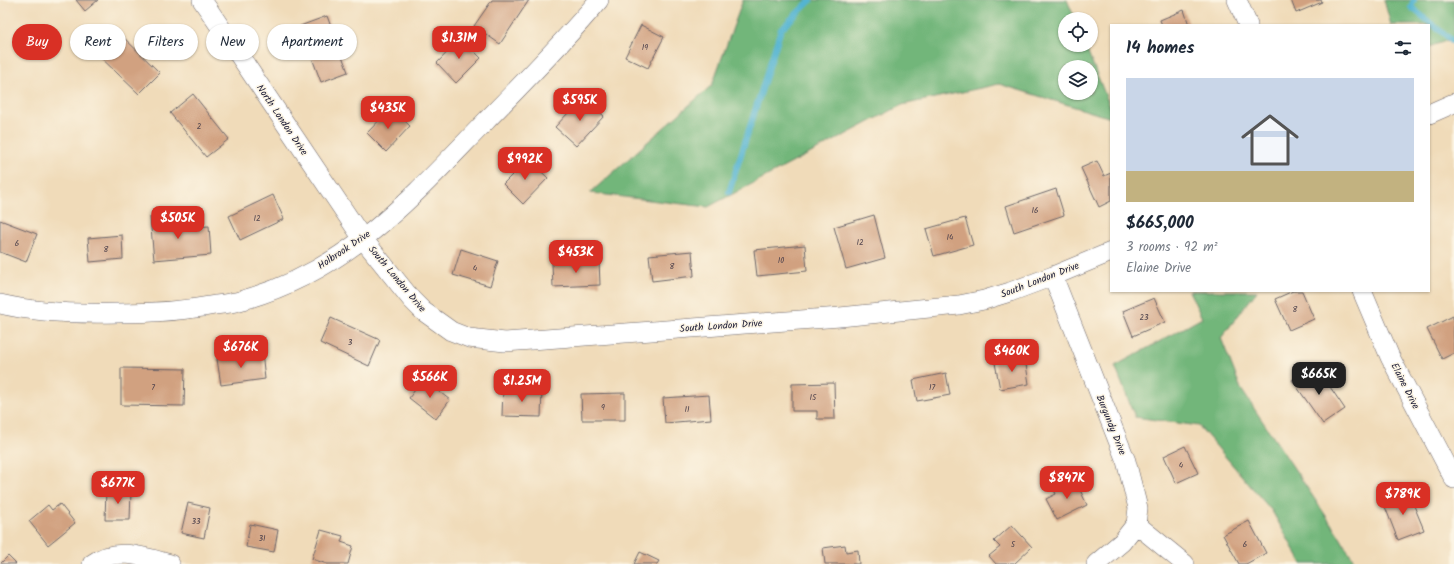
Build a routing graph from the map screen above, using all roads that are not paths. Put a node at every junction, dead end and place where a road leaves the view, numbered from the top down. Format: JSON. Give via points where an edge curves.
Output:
{"nodes":[{"id":1,"x":202,"y":0,"type":"edge"},
{"id":2,"x":599,"y":0,"type":"edge"},
{"id":3,"x":1237,"y":0,"type":"edge"},
{"id":4,"x":1248,"y":24,"type":"edge"},
{"id":5,"x":1454,"y":103,"type":"edge"},
{"id":6,"x":1430,"y":114,"type":"edge"},
{"id":7,"x":363,"y":239,"type":"junction"},
{"id":8,"x":1110,"y":252,"type":"edge"},
{"id":9,"x":1053,"y":276,"type":"junction"},
{"id":10,"x":1362,"y":292,"type":"edge"},
{"id":11,"x":0,"y":304,"type":"edge"},
{"id":12,"x":1454,"y":479,"type":"edge"},
{"id":13,"x":1136,"y":524,"type":"junction"},
{"id":14,"x":92,"y":564,"type":"edge"},
{"id":15,"x":170,"y":564,"type":"edge"},
{"id":16,"x":1096,"y":564,"type":"edge"},
{"id":17,"x":1185,"y":564,"type":"edge"}],
"edges":[{"from":1,"to":7,"type":"street","name":"North London Drive"},
{"from":2,"to":7,"type":"street","name":"Holbrook Drive","via":[[570,34],[399,209]]},
{"from":3,"to":4,"type":"street"},
{"from":5,"to":6,"type":"street"},
{"from":7,"to":9,"type":"street","name":"South London Drive","via":[[412,300],[435,321],[469,338],[505,342],[934,309],[984,300]]},
{"from":7,"to":11,"type":"street","name":"Holbrook Drive","via":[[303,276],[242,301],[195,309],[96,313],[50,312]]},
{"from":8,"to":9,"type":"street","name":"South London Drive"},
{"from":9,"to":13,"type":"street","name":"Burgundy Drive","via":[[1126,461],[1138,508]]},
{"from":10,"to":12,"type":"street","name":"Elaine Drive","via":[[1390,357]]},
{"from":13,"to":16,"type":"street","via":[[1122,542]]},
{"from":13,"to":17,"type":"street"},
{"from":14,"to":15,"type":"street","via":[[113,555],[135,555]]}]}
